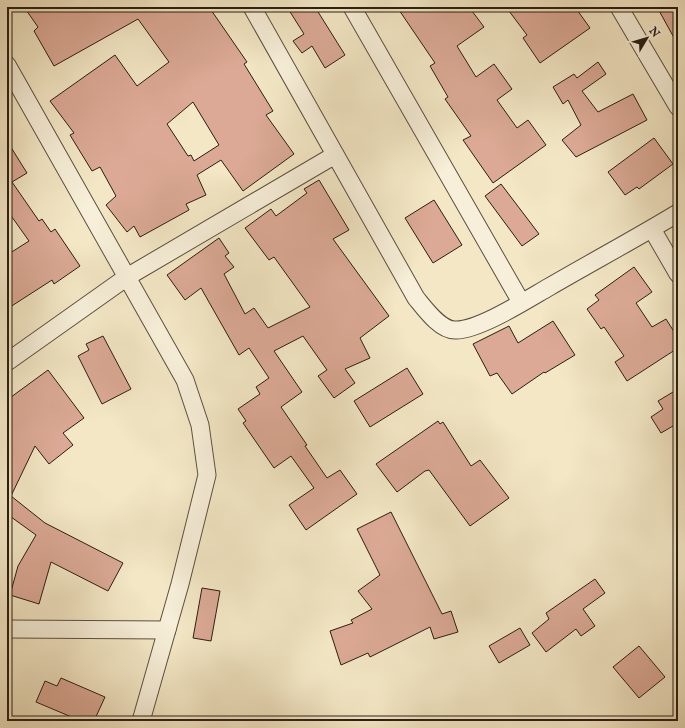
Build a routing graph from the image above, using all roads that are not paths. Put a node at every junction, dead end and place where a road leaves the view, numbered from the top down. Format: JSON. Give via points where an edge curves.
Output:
{"nodes":[{"id":1,"x":252,"y":7,"type":"edge"},
{"id":2,"x":352,"y":7,"type":"edge"},
{"id":3,"x":620,"y":7,"type":"edge"},
{"id":4,"x":9,"y":75,"type":"edge"},
{"id":5,"x":678,"y":106,"type":"edge"},
{"id":6,"x":335,"y":155,"type":"junction"},
{"id":7,"x":678,"y":213,"type":"edge"},
{"id":8,"x":652,"y":229,"type":"junction"},
{"id":9,"x":678,"y":274,"type":"edge"},
{"id":10,"x":127,"y":278,"type":"junction"},
{"id":11,"x":522,"y":302,"type":"junction"},
{"id":12,"x":7,"y":362,"type":"edge"},
{"id":13,"x":7,"y":629,"type":"edge"},
{"id":14,"x":167,"y":630,"type":"junction"},
{"id":15,"x":141,"y":721,"type":"edge"}],
"edges":[{"from":1,"to":6,"type":"street"},
{"from":2,"to":11,"type":"street"},
{"from":3,"to":5,"type":"street"},
{"from":4,"to":10,"type":"street"},
{"from":6,"to":10,"type":"street"},
{"from":6,"to":11,"type":"street","via":[[416,298],[432,318],[454,330],[475,326]]},
{"from":7,"to":8,"type":"street"},
{"from":8,"to":9,"type":"street"},
{"from":8,"to":11,"type":"street"},
{"from":10,"to":12,"type":"street"},
{"from":10,"to":14,"type":"street","via":[[185,380],[200,425],[207,475]]},
{"from":13,"to":14,"type":"street"},
{"from":14,"to":15,"type":"street"}]}
